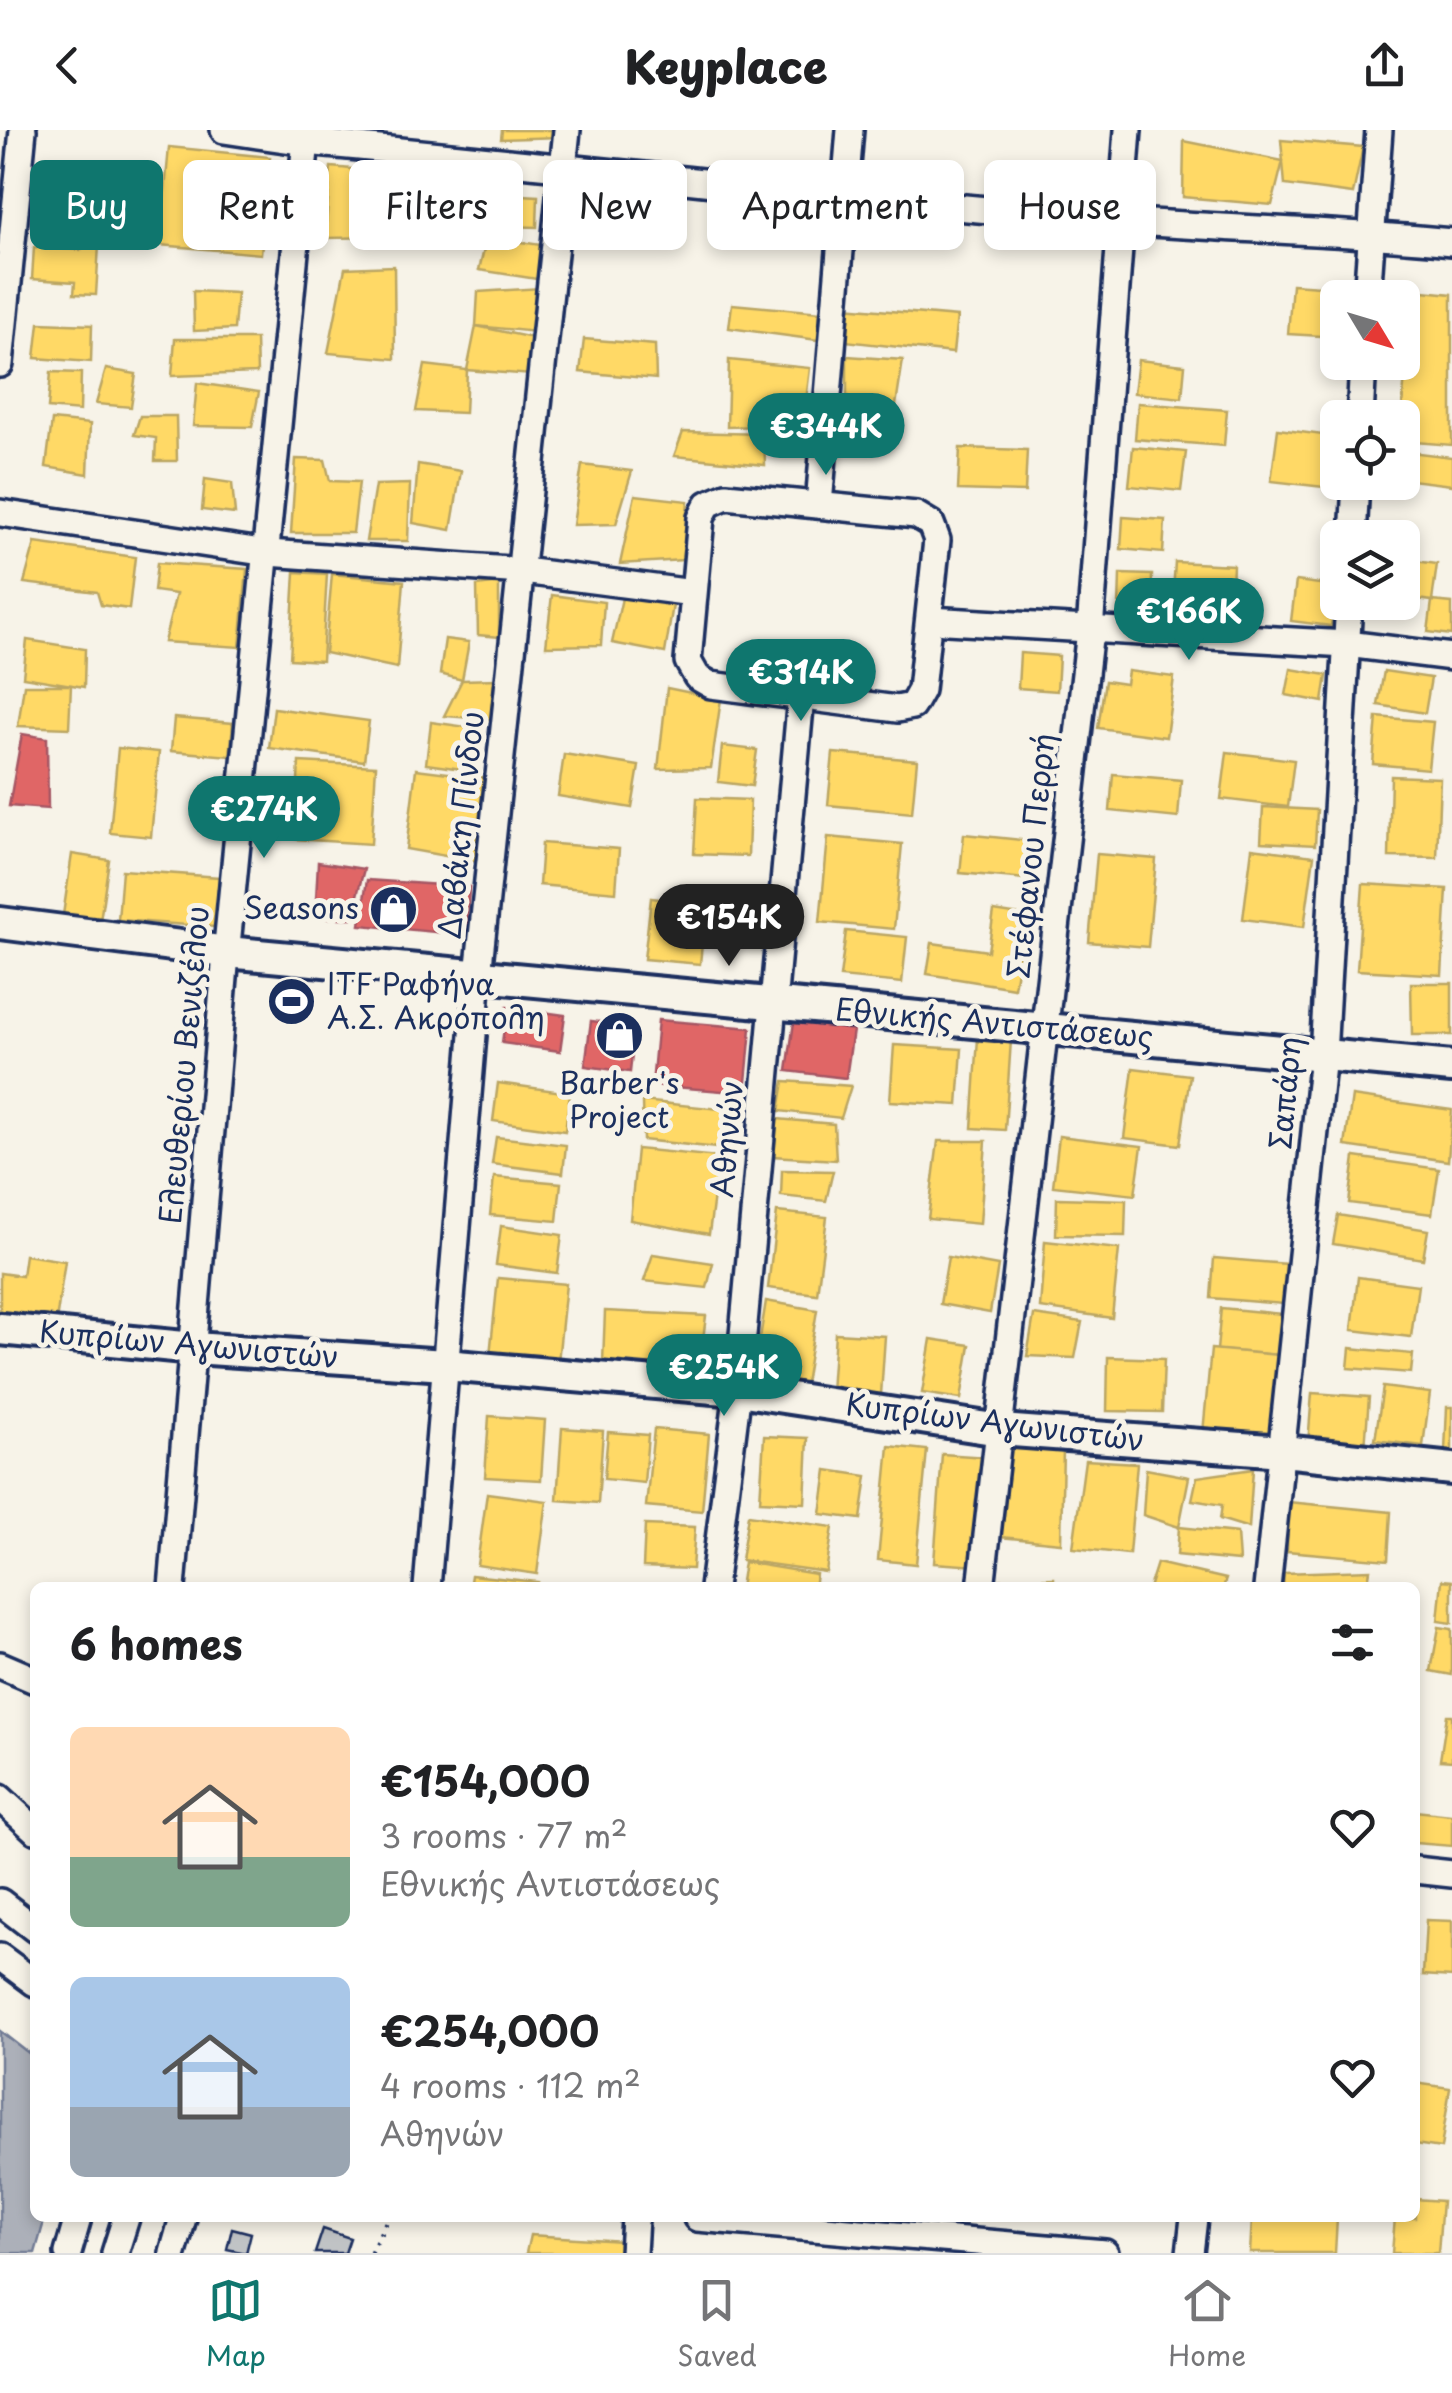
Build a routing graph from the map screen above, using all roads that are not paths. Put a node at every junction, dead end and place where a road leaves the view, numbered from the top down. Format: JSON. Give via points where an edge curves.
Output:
{"nodes":[{"id":1,"x":22,"y":130,"type":"edge"},
{"id":2,"x":224,"y":130,"type":"edge"},
{"id":3,"x":567,"y":130,"type":"edge"},
{"id":4,"x":850,"y":130,"type":"edge"},
{"id":5,"x":1128,"y":130,"type":"edge"},
{"id":6,"x":1380,"y":130,"type":"edge"},
{"id":7,"x":306,"y":136,"type":"edge"},
{"id":8,"x":564,"y":160,"type":"edge"},
{"id":9,"x":847,"y":160,"type":"edge"},
{"id":10,"x":1126,"y":160,"type":"edge"},
{"id":11,"x":543,"y":164,"type":"edge"},
{"id":12,"x":1156,"y":223,"type":"edge"},
{"id":13,"x":1371,"y":234,"type":"junction"},
{"id":14,"x":1452,"y":242,"type":"edge"},
{"id":15,"x":555,"y":250,"type":"edge"},
{"id":16,"x":839,"y":250,"type":"edge"},
{"id":17,"x":1120,"y":250,"type":"edge"},
{"id":18,"x":1368,"y":280,"type":"edge"},
{"id":19,"x":0,"y":364,"type":"edge"},
{"id":20,"x":819,"y":505,"type":"junction"},
{"id":21,"x":0,"y":513,"type":"edge"},
{"id":22,"x":268,"y":553,"type":"junction"},
{"id":23,"x":523,"y":571,"type":"junction"},
{"id":24,"x":693,"y":593,"type":"junction"},
{"id":25,"x":930,"y":620,"type":"junction"},
{"id":26,"x":1349,"y":620,"type":"edge"},
{"id":27,"x":1090,"y":630,"type":"junction"},
{"id":28,"x":1347,"y":644,"type":"junction"},
{"id":29,"x":1452,"y":656,"type":"edge"},
{"id":30,"x":801,"y":696,"type":"junction"},
{"id":31,"x":0,"y":922,"type":"edge"},
{"id":32,"x":226,"y":952,"type":"junction"},
{"id":33,"x":478,"y":975,"type":"junction"},
{"id":34,"x":773,"y":1003,"type":"junction"},
{"id":35,"x":1047,"y":1029,"type":"junction"},
{"id":36,"x":1323,"y":1055,"type":"junction"},
{"id":37,"x":1452,"y":1067,"type":"edge"},
{"id":38,"x":0,"y":1329,"type":"edge"},
{"id":39,"x":194,"y":1348,"type":"junction"},
{"id":40,"x":444,"y":1364,"type":"junction"},
{"id":41,"x":738,"y":1390,"type":"junction"},
{"id":42,"x":1000,"y":1430,"type":"junction"},
{"id":43,"x":1283,"y":1451,"type":"junction"},
{"id":44,"x":1452,"y":1469,"type":"edge"},
{"id":45,"x":173,"y":1582,"type":"edge"},
{"id":46,"x":427,"y":1582,"type":"edge"},
{"id":47,"x":714,"y":1582,"type":"edge"},
{"id":48,"x":982,"y":1582,"type":"edge"},
{"id":49,"x":1268,"y":1582,"type":"edge"},
{"id":50,"x":0,"y":1666,"type":"edge"},
{"id":51,"x":30,"y":1678,"type":"edge"},
{"id":52,"x":0,"y":1798,"type":"edge"},
{"id":53,"x":30,"y":1825,"type":"edge"},
{"id":54,"x":1420,"y":1871,"type":"edge"},
{"id":55,"x":1452,"y":1874,"type":"edge"},
{"id":56,"x":0,"y":1902,"type":"edge"},
{"id":57,"x":30,"y":1925,"type":"edge"},
{"id":58,"x":0,"y":1957,"type":"edge"},
{"id":59,"x":30,"y":1979,"type":"edge"},
{"id":60,"x":77,"y":2222,"type":"edge"},
{"id":61,"x":125,"y":2222,"type":"edge"},
{"id":62,"x":182,"y":2222,"type":"edge"},
{"id":63,"x":635,"y":2222,"type":"edge"},
{"id":64,"x":749,"y":2222,"type":"edge"},
{"id":65,"x":1194,"y":2222,"type":"edge"},
{"id":66,"x":920,"y":2235,"type":"edge"},
{"id":67,"x":68,"y":2253,"type":"edge"},
{"id":68,"x":115,"y":2253,"type":"edge"},
{"id":69,"x":173,"y":2253,"type":"edge"},
{"id":70,"x":633,"y":2253,"type":"edge"},
{"id":71,"x":1105,"y":2253,"type":"edge"},
{"id":72,"x":1190,"y":2253,"type":"edge"}],
"edges":[{"from":1,"to":19,"type":"street"},
{"from":2,"to":7,"type":"street"},
{"from":3,"to":8,"type":"street","name":"Δαβάκη Πίνδου"},
{"from":4,"to":9,"type":"street"},
{"from":5,"to":10,"type":"street","name":"Στέφανου Περρή"},
{"from":6,"to":13,"type":"street"},
{"from":7,"to":11,"type":"street"},
{"from":7,"to":22,"type":"street","name":"Ελευθερίου Βενιζέλου"},
{"from":12,"to":13,"type":"street"},
{"from":13,"to":14,"type":"street"},
{"from":13,"to":18,"type":"street"},
{"from":15,"to":23,"type":"street","name":"Δαβάκη Πίνδου"},
{"from":16,"to":20,"type":"street"},
{"from":17,"to":27,"type":"street","name":"Στέφανου Περρή"},
{"from":20,"to":24,"type":"street","via":[[726,496],[708,504]]},
{"from":20,"to":25,"type":"street","via":[[916,515],[931,524],[937,540]]},
{"from":21,"to":22,"type":"street"},
{"from":22,"to":23,"type":"street"},
{"from":22,"to":32,"type":"street","name":"Ελευθερίου Βενιζέλου"},
{"from":23,"to":24,"type":"street"},
{"from":23,"to":33,"type":"street","name":"Δαβάκη Πίνδου"},
{"from":24,"to":30,"type":"street","via":[[688,661],[697,677],[711,685]]},
{"from":25,"to":27,"type":"street"},
{"from":25,"to":30,"type":"street","via":[[921,690],[912,706]]},
{"from":26,"to":28,"type":"street","name":"Σαπάρη"},
{"from":27,"to":28,"type":"street"},
{"from":27,"to":35,"type":"street","name":"Στέφανου Περρή"},
{"from":28,"to":29,"type":"street"},
{"from":28,"to":36,"type":"street","name":"Σαπάρη"},
{"from":30,"to":34,"type":"street","name":"Αθηνών"},
{"from":31,"to":32,"type":"street","name":"Εθνικής Αντιστάσεως"},
{"from":32,"to":33,"type":"street","name":"Εθνικής Αντιστάσεως"},
{"from":32,"to":39,"type":"street","name":"Ελευθερίου Βενιζέλου"},
{"from":33,"to":34,"type":"street","name":"Εθνικής Αντιστάσεως"},
{"from":33,"to":40,"type":"street","name":"Δαβάκη Πίνδου"},
{"from":34,"to":35,"type":"street","name":"Εθνικής Αντιστάσεως"},
{"from":34,"to":41,"type":"street","name":"Αθηνών"},
{"from":35,"to":36,"type":"street","name":"Εθνικής Αντιστάσεως"},
{"from":35,"to":42,"type":"street","name":"Στέφανου Περρή"},
{"from":36,"to":37,"type":"street","name":"Εθνικής Αντιστάσεως"},
{"from":36,"to":43,"type":"street","name":"Σαπάρη"},
{"from":38,"to":39,"type":"street","name":"Κυπρίων Αγωνιστών"},
{"from":39,"to":40,"type":"street","name":"Κυπρίων Αγωνιστών"},
{"from":39,"to":45,"type":"street","name":"Ελευθερίου Βενιζέλου"},
{"from":40,"to":41,"type":"street","name":"Κυπρίων Αγωνιστών"},
{"from":40,"to":46,"type":"street","name":"Δαβάκη Πίνδου"},
{"from":41,"to":42,"type":"street","name":"Κυπρίων Αγωνιστών"},
{"from":41,"to":47,"type":"street","name":"Αθηνών"},
{"from":42,"to":43,"type":"street","name":"Κυπρίων Αγωνιστών"},
{"from":42,"to":48,"type":"street","name":"Στέφανου Περρή"},
{"from":43,"to":44,"type":"street","name":"Κυπρίων Αγωνιστών"},
{"from":43,"to":49,"type":"street","name":"Σαπάρη"},
{"from":50,"to":51,"type":"street"},
{"from":52,"to":53,"type":"street"},
{"from":54,"to":55,"type":"street"},
{"from":56,"to":57,"type":"street"},
{"from":58,"to":59,"type":"street"},
{"from":60,"to":67,"type":"street"},
{"from":61,"to":68,"type":"street"},
{"from":62,"to":69,"type":"street"},
{"from":63,"to":70,"type":"street"},
{"from":64,"to":66,"type":"street"},
{"from":65,"to":72,"type":"street"},
{"from":66,"to":71,"type":"street"}]}
